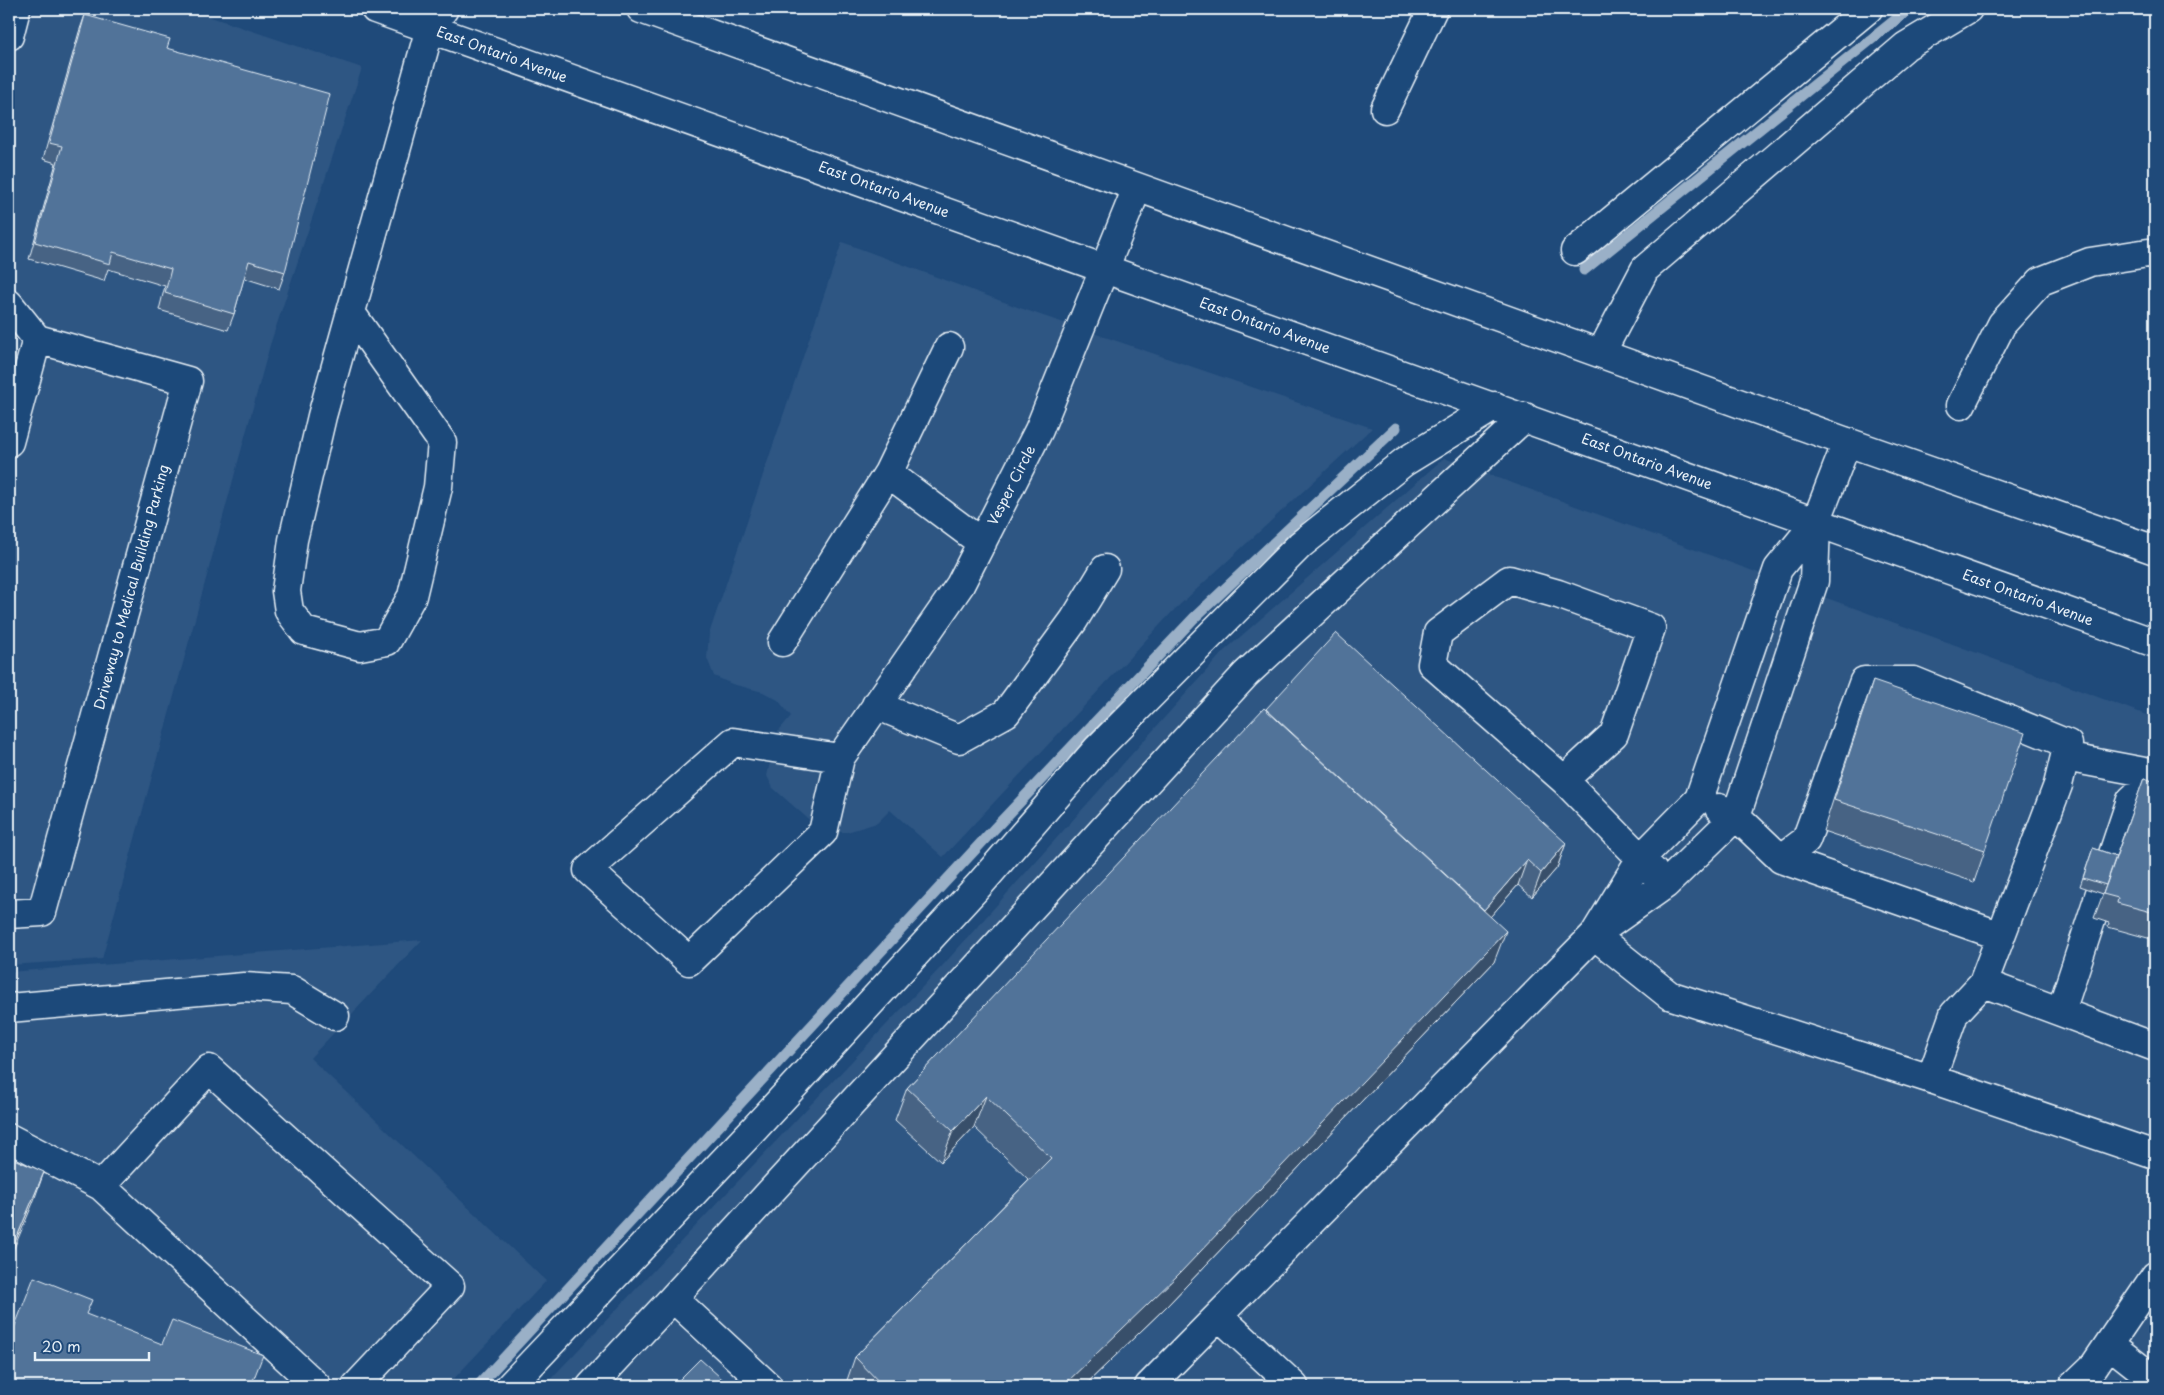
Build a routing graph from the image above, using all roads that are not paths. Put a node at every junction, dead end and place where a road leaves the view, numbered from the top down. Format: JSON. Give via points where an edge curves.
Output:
{"nodes":[{"id":1,"x":16,"y":9,"type":"edge"},
{"id":2,"x":375,"y":9,"type":"edge"},
{"id":3,"x":641,"y":9,"type":"edge"},
{"id":4,"x":1432,"y":9,"type":"edge"},
{"id":5,"x":1868,"y":9,"type":"edge"},
{"id":6,"x":1968,"y":9,"type":"edge"},
{"id":7,"x":437,"y":19,"type":"edge"},
{"id":8,"x":9,"y":36,"type":"edge"},
{"id":9,"x":1385,"y":109,"type":"dead end"},
{"id":10,"x":1137,"y":188,"type":"junction"},
{"id":11,"x":1575,"y":251,"type":"dead end"},
{"id":12,"x":2155,"y":254,"type":"edge"},
{"id":13,"x":1106,"y":268,"type":"junction"},
{"id":14,"x":9,"y":304,"type":"edge"},
{"id":15,"x":351,"y":313,"type":"junction"},
{"id":16,"x":37,"y":340,"type":"junction"},
{"id":17,"x":949,"y":347,"type":"dead end"},
{"id":18,"x":1601,"y":353,"type":"junction"},
{"id":19,"x":1961,"y":405,"type":"dead end"},
{"id":20,"x":1495,"y":406,"type":"junction"},
{"id":21,"x":1525,"y":417,"type":"junction"},
{"id":22,"x":9,"y":442,"type":"edge"},
{"id":23,"x":1847,"y":442,"type":"junction"},
{"id":24,"x":888,"y":473,"type":"junction"},
{"id":25,"x":1816,"y":522,"type":"junction"},
{"id":26,"x":982,"y":542,"type":"junction"},
{"id":27,"x":2155,"y":550,"type":"edge"},
{"id":28,"x":1105,"y":569,"type":"dead end"},
{"id":29,"x":782,"y":642,"type":"dead end"},
{"id":30,"x":2155,"y":643,"type":"edge"},
{"id":31,"x":876,"y":705,"type":"junction"},
{"id":32,"x":840,"y":758,"type":"junction"},
{"id":33,"x":2065,"y":758,"type":"junction"},
{"id":34,"x":2155,"y":774,"type":"edge"},
{"id":35,"x":1564,"y":780,"type":"junction"},
{"id":36,"x":2155,"y":781,"type":"edge"},
{"id":37,"x":1699,"y":799,"type":"junction"},
{"id":38,"x":1736,"y":816,"type":"junction"},
{"id":39,"x":1641,"y":858,"type":"junction"},
{"id":40,"x":1781,"y":859,"type":"junction"},
{"id":41,"x":2110,"y":864,"type":"edge"},
{"id":42,"x":1666,"y":884,"type":"junction"},
{"id":43,"x":2100,"y":893,"type":"edge"},
{"id":44,"x":9,"y":914,"type":"edge"},
{"id":45,"x":1594,"y":936,"type":"junction"},
{"id":46,"x":2001,"y":936,"type":"junction"},
{"id":47,"x":1983,"y":982,"type":"junction"},
{"id":48,"x":9,"y":1008,"type":"edge"},
{"id":49,"x":2060,"y":1011,"type":"junction"},
{"id":50,"x":335,"y":1016,"type":"dead end"},
{"id":51,"x":2155,"y":1047,"type":"edge"},
{"id":52,"x":1931,"y":1079,"type":"junction"},
{"id":53,"x":9,"y":1138,"type":"edge"},
{"id":54,"x":2155,"y":1155,"type":"edge"},
{"id":55,"x":101,"y":1186,"type":"junction"},
{"id":56,"x":2155,"y":1276,"type":"edge"},
{"id":57,"x":673,"y":1298,"type":"junction"},
{"id":58,"x":1219,"y":1316,"type":"junction"},
{"id":59,"x":2109,"y":1344,"type":"junction"},
{"id":60,"x":2155,"y":1380,"type":"edge"},
{"id":61,"x":317,"y":1386,"type":"edge"},
{"id":62,"x":356,"y":1386,"type":"edge"},
{"id":63,"x":510,"y":1386,"type":"edge"},
{"id":64,"x":591,"y":1386,"type":"edge"},
{"id":65,"x":768,"y":1386,"type":"edge"},
{"id":66,"x":1149,"y":1386,"type":"edge"},
{"id":67,"x":1294,"y":1386,"type":"edge"},
{"id":68,"x":2072,"y":1386,"type":"edge"}],
"edges":[{"from":1,"to":8,"type":"main road"},
{"from":2,"to":7,"type":"main road","name":"East Ontario Avenue"},
{"from":3,"to":10,"type":"main road"},
{"from":4,"to":9,"type":"main road"},
{"from":5,"to":11,"type":"main road"},
{"from":6,"to":18,"type":"main road","via":[[1906,46],[1645,269]]},
{"from":7,"to":13,"type":"main road","name":"East Ontario Avenue"},
{"from":7,"to":15,"type":"main road"},
{"from":10,"to":13,"type":"main road","name":"Vesper Circle"},
{"from":10,"to":18,"type":"main road"},
{"from":12,"to":19,"type":"main road","via":[[2090,262],[2041,281],[2002,324]]},
{"from":13,"to":20,"type":"main road","name":"East Ontario Avenue"},
{"from":13,"to":26,"type":"main road","name":"Vesper Circle","via":[[1039,430]]},
{"from":14,"to":16,"type":"main road"},
{"from":15,"to":15,"type":"main road","via":[[322,416],[293,540],[286,590],[289,611],[304,631],[360,646],[387,641],[412,596],[438,487],[442,442]]},
{"from":16,"to":22,"type":"main road"},
{"from":16,"to":44,"type":"main road","name":"Driveway to Medical Building Parking","via":[[188,381],[42,912]]},
{"from":17,"to":24,"type":"main road"},
{"from":18,"to":23,"type":"main road"},
{"from":20,"to":21,"type":"main road","name":"East Ontario Avenue"},
{"from":20,"to":63,"type":"main road","via":[[1404,462],[1300,545],[1098,748],[941,926],[755,1128]]},
{"from":21,"to":25,"type":"main road","name":"East Ontario Avenue"},
{"from":21,"to":57,"type":"main road","via":[[1246,674]]},
{"from":23,"to":25,"type":"main road"},
{"from":23,"to":27,"type":"main road"},
{"from":24,"to":26,"type":"main road"},
{"from":24,"to":29,"type":"main road"},
{"from":25,"to":30,"type":"main road","name":"East Ontario Avenue"},
{"from":25,"to":37,"type":"main road","via":[[1778,569]]},
{"from":25,"to":38,"type":"main road","via":[[1814,581]]},
{"from":26,"to":31,"type":"main road","name":"Vesper Circle","via":[[960,585]]},
{"from":28,"to":31,"type":"main road","via":[[1074,620],[1006,713],[959,739]]},
{"from":31,"to":32,"type":"main road","name":"Vesper Circle"},
{"from":32,"to":32,"type":"main road","via":[[733,742],[588,870],[689,961],[823,832]]},
{"from":33,"to":34,"type":"main road"},
{"from":33,"to":40,"type":"main road","via":[[2068,744],[1914,681],[1864,681],[1806,840]]},
{"from":33,"to":46,"type":"main road","via":[[2058,785]]},
{"from":35,"to":35,"type":"main road","via":[[1432,664],[1438,634],[1509,580],[1651,628],[1614,734]]},
{"from":35,"to":39,"type":"main road"},
{"from":36,"to":41,"type":"main road","via":[[2131,800]]},
{"from":37,"to":38,"type":"main road"},
{"from":37,"to":39,"type":"main road"},
{"from":38,"to":40,"type":"main road"},
{"from":38,"to":42,"type":"main road"},
{"from":39,"to":42,"type":"main road"},
{"from":39,"to":45,"type":"main road"},
{"from":40,"to":46,"type":"main road"},
{"from":42,"to":45,"type":"main road"},
{"from":43,"to":49,"type":"main road"},
{"from":45,"to":52,"type":"main road","via":[[1669,995]]},
{"from":45,"to":58,"type":"main road"},
{"from":46,"to":47,"type":"main road"},
{"from":47,"to":49,"type":"main road"},
{"from":47,"to":52,"type":"main road","via":[[1954,1014]]},
{"from":48,"to":50,"type":"main road","via":[[244,988],[292,990]]},
{"from":49,"to":51,"type":"main road"},
{"from":52,"to":54,"type":"main road"},
{"from":53,"to":55,"type":"main road"},
{"from":55,"to":61,"type":"main road"},
{"from":55,"to":62,"type":"main road","via":[[209,1069],[450,1286]]},
{"from":56,"to":59,"type":"main road"},
{"from":57,"to":64,"type":"main road"},
{"from":57,"to":65,"type":"main road"},
{"from":58,"to":66,"type":"main road"},
{"from":58,"to":67,"type":"main road"},
{"from":59,"to":60,"type":"main road"},
{"from":59,"to":68,"type":"main road","via":[[2094,1366]]}]}
